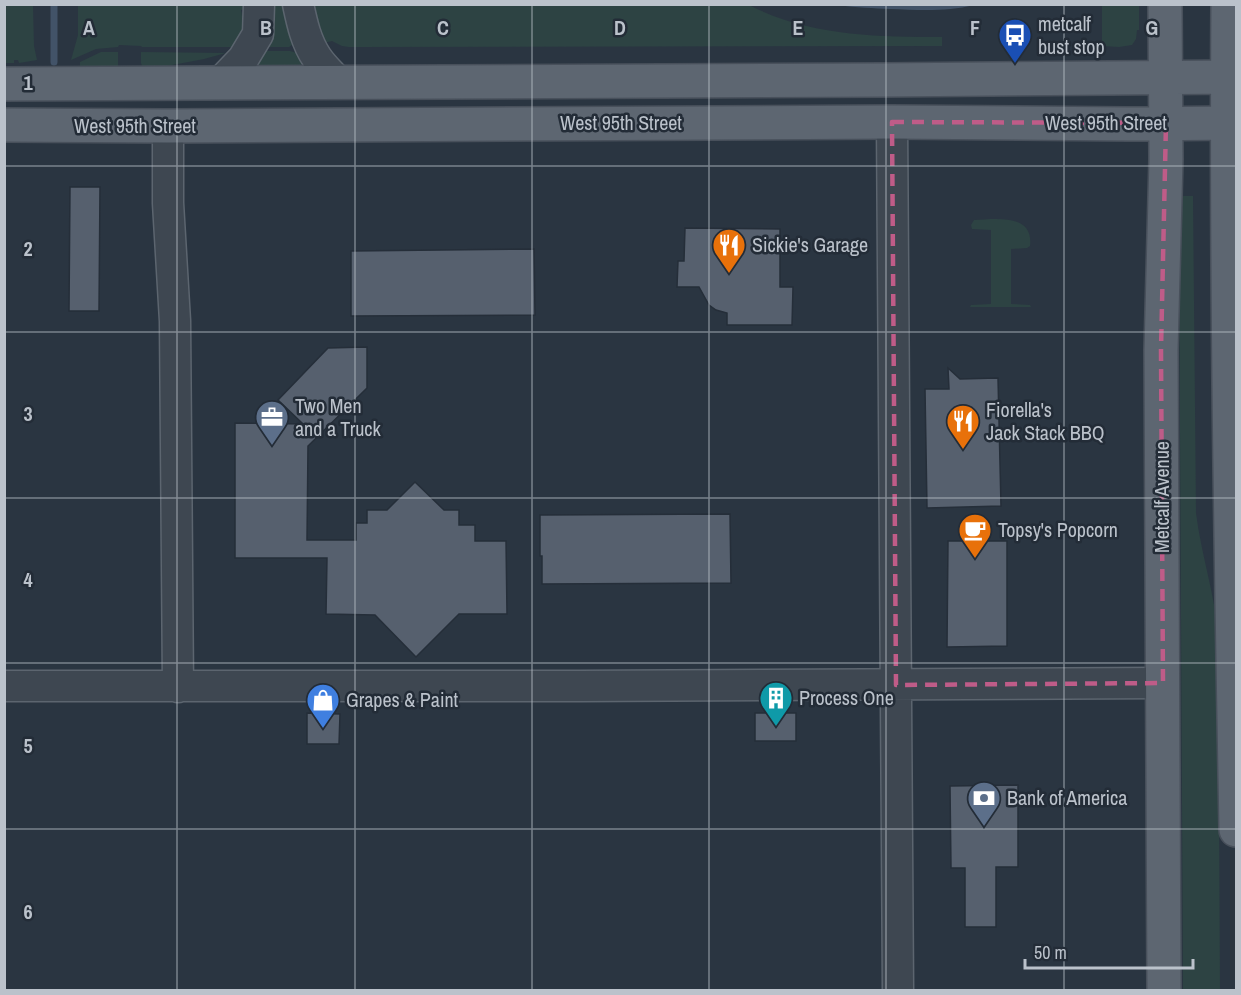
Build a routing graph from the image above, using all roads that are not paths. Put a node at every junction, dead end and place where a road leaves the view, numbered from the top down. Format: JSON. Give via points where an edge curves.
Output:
{"nodes":[{"id":1,"x":259,"y":4,"type":"edge"},
{"id":2,"x":297,"y":4,"type":"edge"},
{"id":3,"x":1165,"y":4,"type":"edge"},
{"id":4,"x":1228,"y":4,"type":"edge"},
{"id":5,"x":1232,"y":77,"type":"edge"},
{"id":6,"x":1166,"y":78,"type":"junction"},
{"id":7,"x":4,"y":84,"type":"edge"},
{"id":8,"x":219,"y":84,"type":"junction"},
{"id":9,"x":339,"y":84,"type":"junction"},
{"id":10,"x":892,"y":122,"type":"junction"},
{"id":11,"x":1166,"y":123,"type":"junction"},
{"id":12,"x":1232,"y":123,"type":"edge"},
{"id":13,"x":4,"y":125,"type":"edge"},
{"id":14,"x":168,"y":126,"type":"junction"},
{"id":15,"x":1163,"y":683,"type":"junction"},
{"id":16,"x":896,"y":685,"type":"junction"},
{"id":17,"x":4,"y":686,"type":"edge"},
{"id":18,"x":178,"y":687,"type":"junction"},
{"id":19,"x":1236,"y":830,"type":"edge"},
{"id":20,"x":898,"y":990,"type":"edge"},
{"id":21,"x":1164,"y":990,"type":"edge"}],
"edges":[{"from":1,"to":8,"type":"street","via":[[258,34],[243,59]]},
{"from":2,"to":9,"type":"street","via":[[310,47]]},
{"from":3,"to":6,"type":"main road","name":"Metcalf Avenue"},
{"from":4,"to":5,"type":"main road"},
{"from":5,"to":6,"type":"main road","name":"West 95th Street"},
{"from":5,"to":12,"type":"main road"},
{"from":6,"to":9,"type":"main road","name":"West 95th Street"},
{"from":6,"to":11,"type":"main road","name":"Metcalf Avenue"},
{"from":7,"to":8,"type":"main road","name":"West 95th Street"},
{"from":8,"to":9,"type":"main road","name":"West 95th Street"},
{"from":10,"to":11,"type":"main road","name":"West 95th Street"},
{"from":10,"to":14,"type":"main road","name":"West 95th Street"},
{"from":10,"to":16,"type":"street"},
{"from":11,"to":12,"type":"main road","name":"West 95th Street"},
{"from":11,"to":15,"type":"main road","name":"Metcalf Avenue","via":[[1161,350]]},
{"from":12,"to":19,"type":"main road","via":[[1231,516]]},
{"from":13,"to":14,"type":"main road","name":"West 95th Street"},
{"from":14,"to":18,"type":"street","via":[[168,203],[176,321]]},
{"from":15,"to":16,"type":"street"},
{"from":15,"to":21,"type":"main road","name":"Metcalf Avenue"},
{"from":16,"to":18,"type":"street"},
{"from":16,"to":20,"type":"street"},
{"from":17,"to":18,"type":"street"}]}
